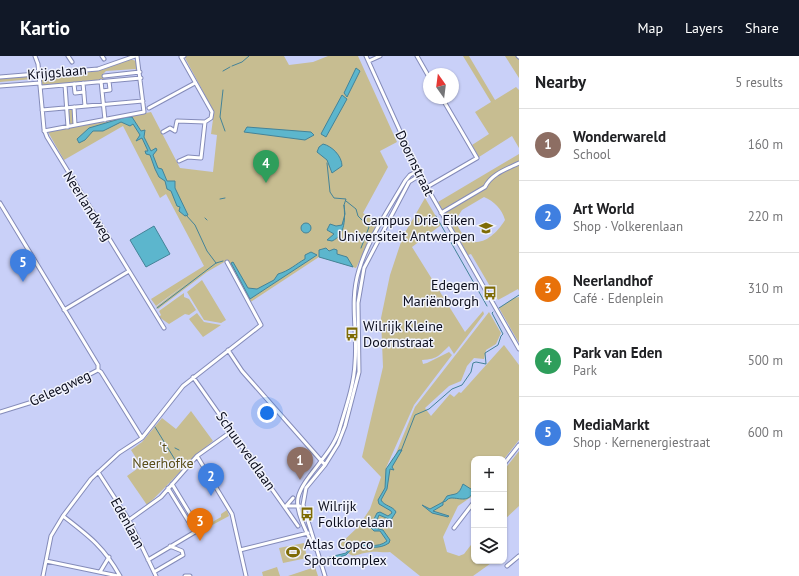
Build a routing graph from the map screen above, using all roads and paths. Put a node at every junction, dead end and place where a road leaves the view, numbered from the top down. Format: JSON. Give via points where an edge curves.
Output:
{"nodes":[{"id":1,"x":35,"y":56,"type":"edge"},
{"id":2,"x":68,"y":56,"type":"edge"},
{"id":3,"x":136,"y":56,"type":"edge"},
{"id":4,"x":182,"y":56,"type":"edge"},
{"id":5,"x":366,"y":56,"type":"edge"},
{"id":6,"x":380,"y":56,"type":"edge"},
{"id":7,"x":417,"y":56,"type":"edge"},
{"id":8,"x":369,"y":61,"type":"junction"},
{"id":9,"x":72,"y":62,"type":"dead end"},
{"id":10,"x":424,"y":68,"type":"edge"},
{"id":11,"x":140,"y":72,"type":"junction"},
{"id":12,"x":39,"y":74,"type":"junction"},
{"id":13,"x":104,"y":76,"type":"dead end"},
{"id":14,"x":0,"y":77,"type":"edge"},
{"id":15,"x":141,"y":78,"type":"junction"},
{"id":16,"x":109,"y":80,"type":"junction"},
{"id":17,"x":101,"y":81,"type":"junction"},
{"id":18,"x":83,"y":83,"type":"junction"},
{"id":19,"x":195,"y":83,"type":"junction"},
{"id":20,"x":40,"y":84,"type":"junction"},
{"id":21,"x":74,"y":84,"type":"junction"},
{"id":22,"x":65,"y":85,"type":"junction"},
{"id":23,"x":0,"y":86,"type":"edge"},
{"id":24,"x":102,"y":91,"type":"junction"},
{"id":25,"x":84,"y":92,"type":"junction"},
{"id":26,"x":143,"y":101,"type":"junction"},
{"id":27,"x":446,"y":104,"type":"edge"},
{"id":28,"x":103,"y":105,"type":"junction"},
{"id":29,"x":85,"y":106,"type":"junction"},
{"id":30,"x":74,"y":107,"type":"junction"},
{"id":31,"x":66,"y":108,"type":"junction"},
{"id":32,"x":149,"y":108,"type":"dead end"},
{"id":33,"x":42,"y":110,"type":"junction"},
{"id":34,"x":104,"y":120,"type":"junction"},
{"id":35,"x":205,"y":122,"type":"junction"},
{"id":36,"x":75,"y":125,"type":"junction"},
{"id":37,"x":68,"y":127,"type":"junction"},
{"id":38,"x":44,"y":132,"type":"junction"},
{"id":39,"x":163,"y":132,"type":"dead end"},
{"id":40,"x":179,"y":161,"type":"dead end"},
{"id":41,"x":519,"y":162,"type":"edge"},
{"id":42,"x":418,"y":171,"type":"junction"},
{"id":43,"x":420,"y":175,"type":"junction"},
{"id":44,"x":426,"y":187,"type":"junction"},
{"id":45,"x":0,"y":203,"type":"edge"},
{"id":46,"x":441,"y":213,"type":"junction"},
{"id":47,"x":227,"y":262,"type":"dead end"},
{"id":48,"x":129,"y":271,"type":"junction"},
{"id":49,"x":64,"y":310,"type":"junction"},
{"id":50,"x":164,"y":328,"type":"dead end"},
{"id":51,"x":519,"y":349,"type":"edge"},
{"id":52,"x":228,"y":350,"type":"junction"},
{"id":53,"x":98,"y":370,"type":"junction"},
{"id":54,"x":193,"y":377,"type":"junction"},
{"id":55,"x":0,"y":412,"type":"edge"},
{"id":56,"x":232,"y":431,"type":"junction"},
{"id":57,"x":142,"y":438,"type":"junction"},
{"id":58,"x":519,"y":445,"type":"edge"},
{"id":59,"x":332,"y":450,"type":"junction"},
{"id":60,"x":197,"y":456,"type":"junction"},
{"id":61,"x":507,"y":460,"type":"edge"},
{"id":62,"x":322,"y":461,"type":"junction"},
{"id":63,"x":325,"y":465,"type":"junction"},
{"id":64,"x":98,"y":472,"type":"junction"},
{"id":65,"x":172,"y":484,"type":"junction"},
{"id":66,"x":168,"y":488,"type":"junction"},
{"id":67,"x":292,"y":498,"type":"dead end"},
{"id":68,"x":303,"y":505,"type":"junction"},
{"id":69,"x":286,"y":506,"type":"junction"},
{"id":70,"x":298,"y":506,"type":"junction"},
{"id":71,"x":471,"y":506,"type":"edge"},
{"id":72,"x":63,"y":516,"type":"junction"},
{"id":73,"x":129,"y":520,"type":"junction"},
{"id":74,"x":298,"y":526,"type":"dead end"},
{"id":75,"x":454,"y":528,"type":"dead end"},
{"id":76,"x":195,"y":532,"type":"junction"},
{"id":77,"x":312,"y":532,"type":"junction"},
{"id":78,"x":307,"y":534,"type":"junction"},
{"id":79,"x":170,"y":546,"type":"junction"},
{"id":80,"x":240,"y":550,"type":"junction"},
{"id":81,"x":318,"y":556,"type":"junction"},
{"id":82,"x":519,"y":556,"type":"edge"},
{"id":83,"x":109,"y":557,"type":"junction"},
{"id":84,"x":148,"y":560,"type":"junction"},
{"id":85,"x":46,"y":561,"type":"junction"},
{"id":86,"x":507,"y":566,"type":"dead end"},
{"id":87,"x":100,"y":572,"type":"junction"},
{"id":88,"x":154,"y":572,"type":"junction"},
{"id":89,"x":43,"y":576,"type":"edge"},
{"id":90,"x":119,"y":576,"type":"edge"},
{"id":91,"x":156,"y":576,"type":"edge"},
{"id":92,"x":185,"y":576,"type":"edge"},
{"id":93,"x":190,"y":576,"type":"edge"},
{"id":94,"x":246,"y":576,"type":"edge"},
{"id":95,"x":325,"y":576,"type":"edge"}],
"edges":[{"from":1,"to":12,"type":"street","name":"Neerlandweg"},
{"from":2,"to":9,"type":"street"},
{"from":3,"to":11,"type":"street"},
{"from":3,"to":12,"type":"street","name":"Krijgslaan","via":[[102,68]]},
{"from":4,"to":19,"type":"street"},
{"from":5,"to":8,"type":"street","name":"Doornstraat"},
{"from":6,"to":8,"type":"street"},
{"from":7,"to":10,"type":"street"},
{"from":8,"to":42,"type":"street","name":"Doornstraat"},
{"from":11,"to":13,"type":"street","name":"Krijgslaan"},
{"from":11,"to":15,"type":"street"},
{"from":12,"to":14,"type":"street","name":"Krijgslaan"},
{"from":12,"to":20,"type":"street","name":"Neerlandweg"},
{"from":15,"to":16,"type":"street","name":"Krijgslaan"},
{"from":15,"to":26,"type":"street"},
{"from":16,"to":17,"type":"street","name":"Krijgslaan"},
{"from":16,"to":24,"type":"street","via":[[110,90]]},
{"from":17,"to":18,"type":"street","name":"Krijgslaan"},
{"from":17,"to":24,"type":"street"},
{"from":18,"to":21,"type":"street","name":"Krijgslaan"},
{"from":18,"to":25,"type":"street"},
{"from":19,"to":32,"type":"street"},
{"from":19,"to":35,"type":"street","via":[[212,112],[211,118]]},
{"from":20,"to":22,"type":"street","name":"Krijgslaan","via":[[42,87]]},
{"from":20,"to":23,"type":"street","name":"Krijgslaan"},
{"from":20,"to":33,"type":"street","name":"Neerlandweg"},
{"from":21,"to":22,"type":"street","name":"Krijgslaan"},
{"from":21,"to":25,"type":"street","via":[[75,93]]},
{"from":22,"to":31,"type":"street"},
{"from":24,"to":28,"type":"street"},
{"from":25,"to":29,"type":"street"},
{"from":26,"to":28,"type":"street"},
{"from":26,"to":34,"type":"street","via":[[144,112]]},
{"from":27,"to":44,"type":"street","via":[[477,158]]},
{"from":28,"to":29,"type":"street"},
{"from":28,"to":34,"type":"street"},
{"from":29,"to":30,"type":"street"},
{"from":30,"to":31,"type":"street"},
{"from":30,"to":36,"type":"street"},
{"from":31,"to":33,"type":"street"},
{"from":31,"to":37,"type":"street"},
{"from":33,"to":38,"type":"street","name":"Neerlandweg"},
{"from":34,"to":36,"type":"street"},
{"from":35,"to":39,"type":"street","via":[[176,121],[175,131],[170,128]]},
{"from":35,"to":40,"type":"street","via":[[201,158],[188,157]]},
{"from":36,"to":37,"type":"street"},
{"from":37,"to":38,"type":"street"},
{"from":38,"to":48,"type":"street","name":"Neerlandweg"},
{"from":41,"to":46,"type":"street","via":[[493,176],[484,187]]},
{"from":42,"to":43,"type":"street","name":"Doornstraat"},
{"from":42,"to":59,"type":"street","via":[[405,181],[359,269],[353,312],[356,351],[354,375]]},
{"from":43,"to":44,"type":"street","name":"Doornstraat"},
{"from":43,"to":59,"type":"street","via":[[409,182],[364,268],[357,312],[359,372],[344,431]]},
{"from":44,"to":46,"type":"street","name":"Doornstraat"},
{"from":45,"to":49,"type":"street"},
{"from":46,"to":51,"type":"street","name":"Doornstraat"},
{"from":47,"to":52,"type":"street","via":[[261,325]]},
{"from":48,"to":49,"type":"street"},
{"from":48,"to":50,"type":"street","name":"Neerlandweg"},
{"from":49,"to":53,"type":"street","via":[[98,365]]},
{"from":52,"to":54,"type":"street"},
{"from":52,"to":62,"type":"street","via":[[242,370]]},
{"from":53,"to":55,"type":"street","name":"Geleegweg","via":[[42,399]]},
{"from":53,"to":57,"type":"street","via":[[102,372]]},
{"from":54,"to":56,"type":"street","name":"Schuurveldlaan"},
{"from":54,"to":57,"type":"street"},
{"from":56,"to":60,"type":"street"},
{"from":56,"to":69,"type":"street","name":"Schuurveldlaan"},
{"from":57,"to":64,"type":"street","via":[[119,453]]},
{"from":58,"to":61,"type":"street"},
{"from":59,"to":62,"type":"street"},
{"from":59,"to":63,"type":"street"},
{"from":60,"to":65,"type":"street"},
{"from":60,"to":80,"type":"street","via":[[232,514]]},
{"from":62,"to":63,"type":"street"},
{"from":62,"to":70,"type":"street","via":[[301,487]]},
{"from":63,"to":68,"type":"street","via":[[306,488]]},
{"from":64,"to":72,"type":"street"},
{"from":64,"to":73,"type":"street","name":"Edenlaan"},
{"from":65,"to":66,"type":"street"},
{"from":65,"to":76,"type":"street","via":[[198,527]]},
{"from":66,"to":73,"type":"street","via":[[161,497]]},
{"from":66,"to":76,"type":"street"},
{"from":67,"to":69,"type":"street"},
{"from":68,"to":70,"type":"street"},
{"from":68,"to":77,"type":"street"},
{"from":69,"to":70,"type":"street"},
{"from":69,"to":74,"type":"street","name":"Schuurveldlaan"},
{"from":70,"to":78,"type":"street"},
{"from":71,"to":75,"type":"street"},
{"from":72,"to":83,"type":"street","via":[[93,539]]},
{"from":72,"to":85,"type":"street","via":[[51,536]]},
{"from":73,"to":84,"type":"street","name":"Edenlaan"},
{"from":76,"to":79,"type":"street"},
{"from":77,"to":78,"type":"street"},
{"from":77,"to":81,"type":"street"},
{"from":78,"to":80,"type":"street"},
{"from":78,"to":81,"type":"street"},
{"from":79,"to":84,"type":"street"},
{"from":79,"to":88,"type":"street","via":[[184,554]]},
{"from":80,"to":94,"type":"street"},
{"from":81,"to":95,"type":"street"},
{"from":82,"to":86,"type":"street"},
{"from":83,"to":87,"type":"street"},
{"from":83,"to":90,"type":"street"},
{"from":84,"to":88,"type":"street","name":"Edenlaan"},
{"from":85,"to":87,"type":"street"},
{"from":85,"to":89,"type":"street"},
{"from":87,"to":90,"type":"street"},
{"from":88,"to":91,"type":"street","name":"Edenlaan"},
{"from":92,"to":93,"type":"street"}]}
